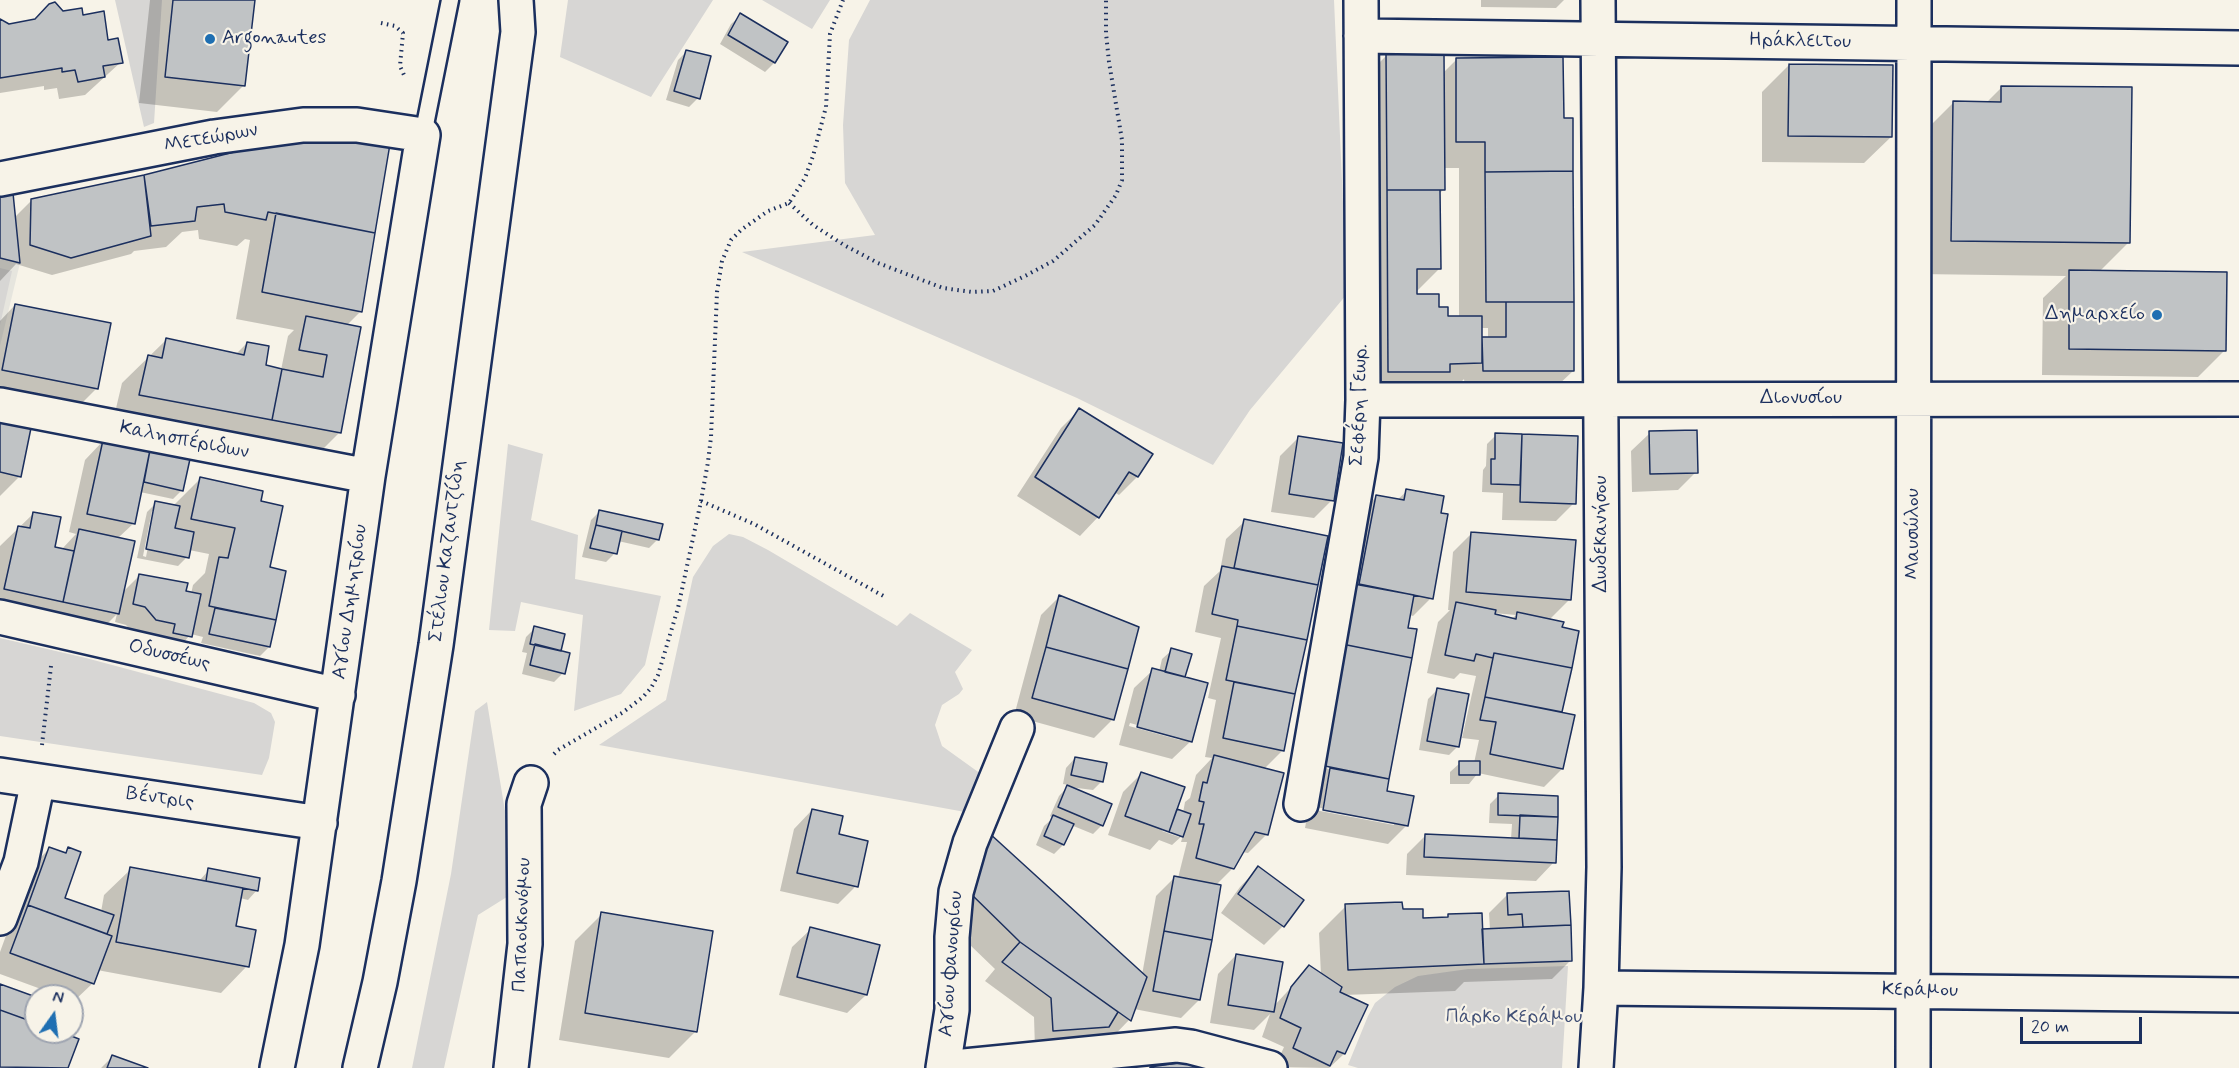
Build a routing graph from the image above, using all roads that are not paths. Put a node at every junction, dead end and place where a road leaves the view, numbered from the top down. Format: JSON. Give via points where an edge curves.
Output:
{"nodes":[{"id":1,"x":450,"y":0,"type":"edge"},
{"id":2,"x":531,"y":0,"type":"edge"},
{"id":3,"x":1361,"y":0,"type":"edge"},
{"id":4,"x":1598,"y":0,"type":"edge"},
{"id":5,"x":1914,"y":0,"type":"edge"},
{"id":6,"x":517,"y":16,"type":"edge"},
{"id":7,"x":1361,"y":36,"type":"junction"},
{"id":8,"x":1598,"y":40,"type":"junction"},
{"id":9,"x":1914,"y":44,"type":"junction"},
{"id":10,"x":2239,"y":48,"type":"edge"},
{"id":11,"x":423,"y":135,"type":"junction"},
{"id":12,"x":0,"y":179,"type":"edge"},
{"id":13,"x":1602,"y":399,"type":"junction"},
{"id":14,"x":1914,"y":399,"type":"junction"},
{"id":15,"x":2239,"y":399,"type":"edge"},
{"id":16,"x":1363,"y":400,"type":"junction"},
{"id":17,"x":0,"y":405,"type":"edge"},
{"id":18,"x":368,"y":476,"type":"junction"},
{"id":19,"x":0,"y":617,"type":"edge"},
{"id":20,"x":338,"y":695,"type":"junction"},
{"id":21,"x":1017,"y":728,"type":"dead end"},
{"id":22,"x":0,"y":775,"type":"edge"},
{"id":23,"x":39,"y":781,"type":"junction"},
{"id":24,"x":531,"y":783,"type":"road end"},
{"id":25,"x":1301,"y":804,"type":"dead end"},
{"id":26,"x":320,"y":823,"type":"junction"},
{"id":27,"x":0,"y":918,"type":"edge"},
{"id":28,"x":1601,"y":988,"type":"junction"},
{"id":29,"x":1914,"y":991,"type":"junction"},
{"id":30,"x":2239,"y":994,"type":"edge"},
{"id":31,"x":277,"y":1068,"type":"edge"},
{"id":32,"x":360,"y":1068,"type":"edge"},
{"id":33,"x":511,"y":1068,"type":"edge"},
{"id":34,"x":944,"y":1068,"type":"edge"},
{"id":35,"x":1270,"y":1068,"type":"edge"},
{"id":36,"x":1596,"y":1068,"type":"edge"},
{"id":37,"x":1913,"y":1068,"type":"edge"}],
"edges":[{"from":1,"to":11,"type":"lane"},
{"from":2,"to":6,"type":"street","name":"Στέλιου Καζαντζίδη"},
{"from":3,"to":7,"type":"street","name":"Σεφέρη Γεωρ."},
{"from":4,"to":8,"type":"street","name":"Δωδεκανήσου"},
{"from":5,"to":9,"type":"street","name":"Μαυσώλου"},
{"from":6,"to":32,"type":"street","name":"Στέλιου Καζαντζίδη","via":[[413,802]]},
{"from":7,"to":8,"type":"street","name":"Ηράκλειτου"},
{"from":7,"to":16,"type":"street","name":"Σεφέρη Γεωρ."},
{"from":8,"to":9,"type":"street","name":"Ηράκλειτου"},
{"from":8,"to":13,"type":"street","name":"Δωδεκανήσου"},
{"from":9,"to":10,"type":"street","name":"Ηράκλειτου"},
{"from":9,"to":14,"type":"street","name":"Μαυσώλου"},
{"from":11,"to":12,"type":"street","name":"Μετεώρων","via":[[357,125],[303,125],[214,137]]},
{"from":11,"to":18,"type":"street","name":"Αγίου Δημητρίου"},
{"from":13,"to":14,"type":"street","name":"Διονυσίου"},
{"from":13,"to":16,"type":"street","name":"Διονυσίου"},
{"from":13,"to":28,"type":"street","name":"Δωδεκανήσου"},
{"from":14,"to":15,"type":"street","name":"Διονυσίου"},
{"from":14,"to":29,"type":"street","name":"Μαυσώλου"},
{"from":16,"to":25,"type":"street","name":"Σεφέρη Γεωρ.","via":[[1359,470]]},
{"from":17,"to":18,"type":"street","name":"Καλησπέριδων"},
{"from":18,"to":20,"type":"street","name":"Αγίου Δημητρίου"},
{"from":19,"to":20,"type":"street","name":"Οδυσσέως"},
{"from":20,"to":26,"type":"street","name":"Αγίου Δημητρίου"},
{"from":21,"to":34,"type":"street","name":"Αγίου Φανουρίου","via":[[970,843],[956,892],[952,1010]]},
{"from":22,"to":23,"type":"street","name":"Βέντρις"},
{"from":23,"to":26,"type":"street","name":"Βέντρις"},
{"from":23,"to":27,"type":"street","via":[[21,862]]},
{"from":24,"to":33,"type":"street","name":"Παπαοικονόμου","via":[[524,804],[525,944]]},
{"from":26,"to":31,"type":"street","name":"Αγίου Δημητρίου","via":[[302,945]]},
{"from":28,"to":29,"type":"street","name":"Κεράμου"},
{"from":28,"to":36,"type":"street","name":"Δωδεκανήσου"},
{"from":29,"to":30,"type":"street","name":"Κεράμου"},
{"from":29,"to":37,"type":"street","name":"Μαυσώλου"},
{"from":34,"to":35,"type":"street","via":[[1176,1046]]}]}
